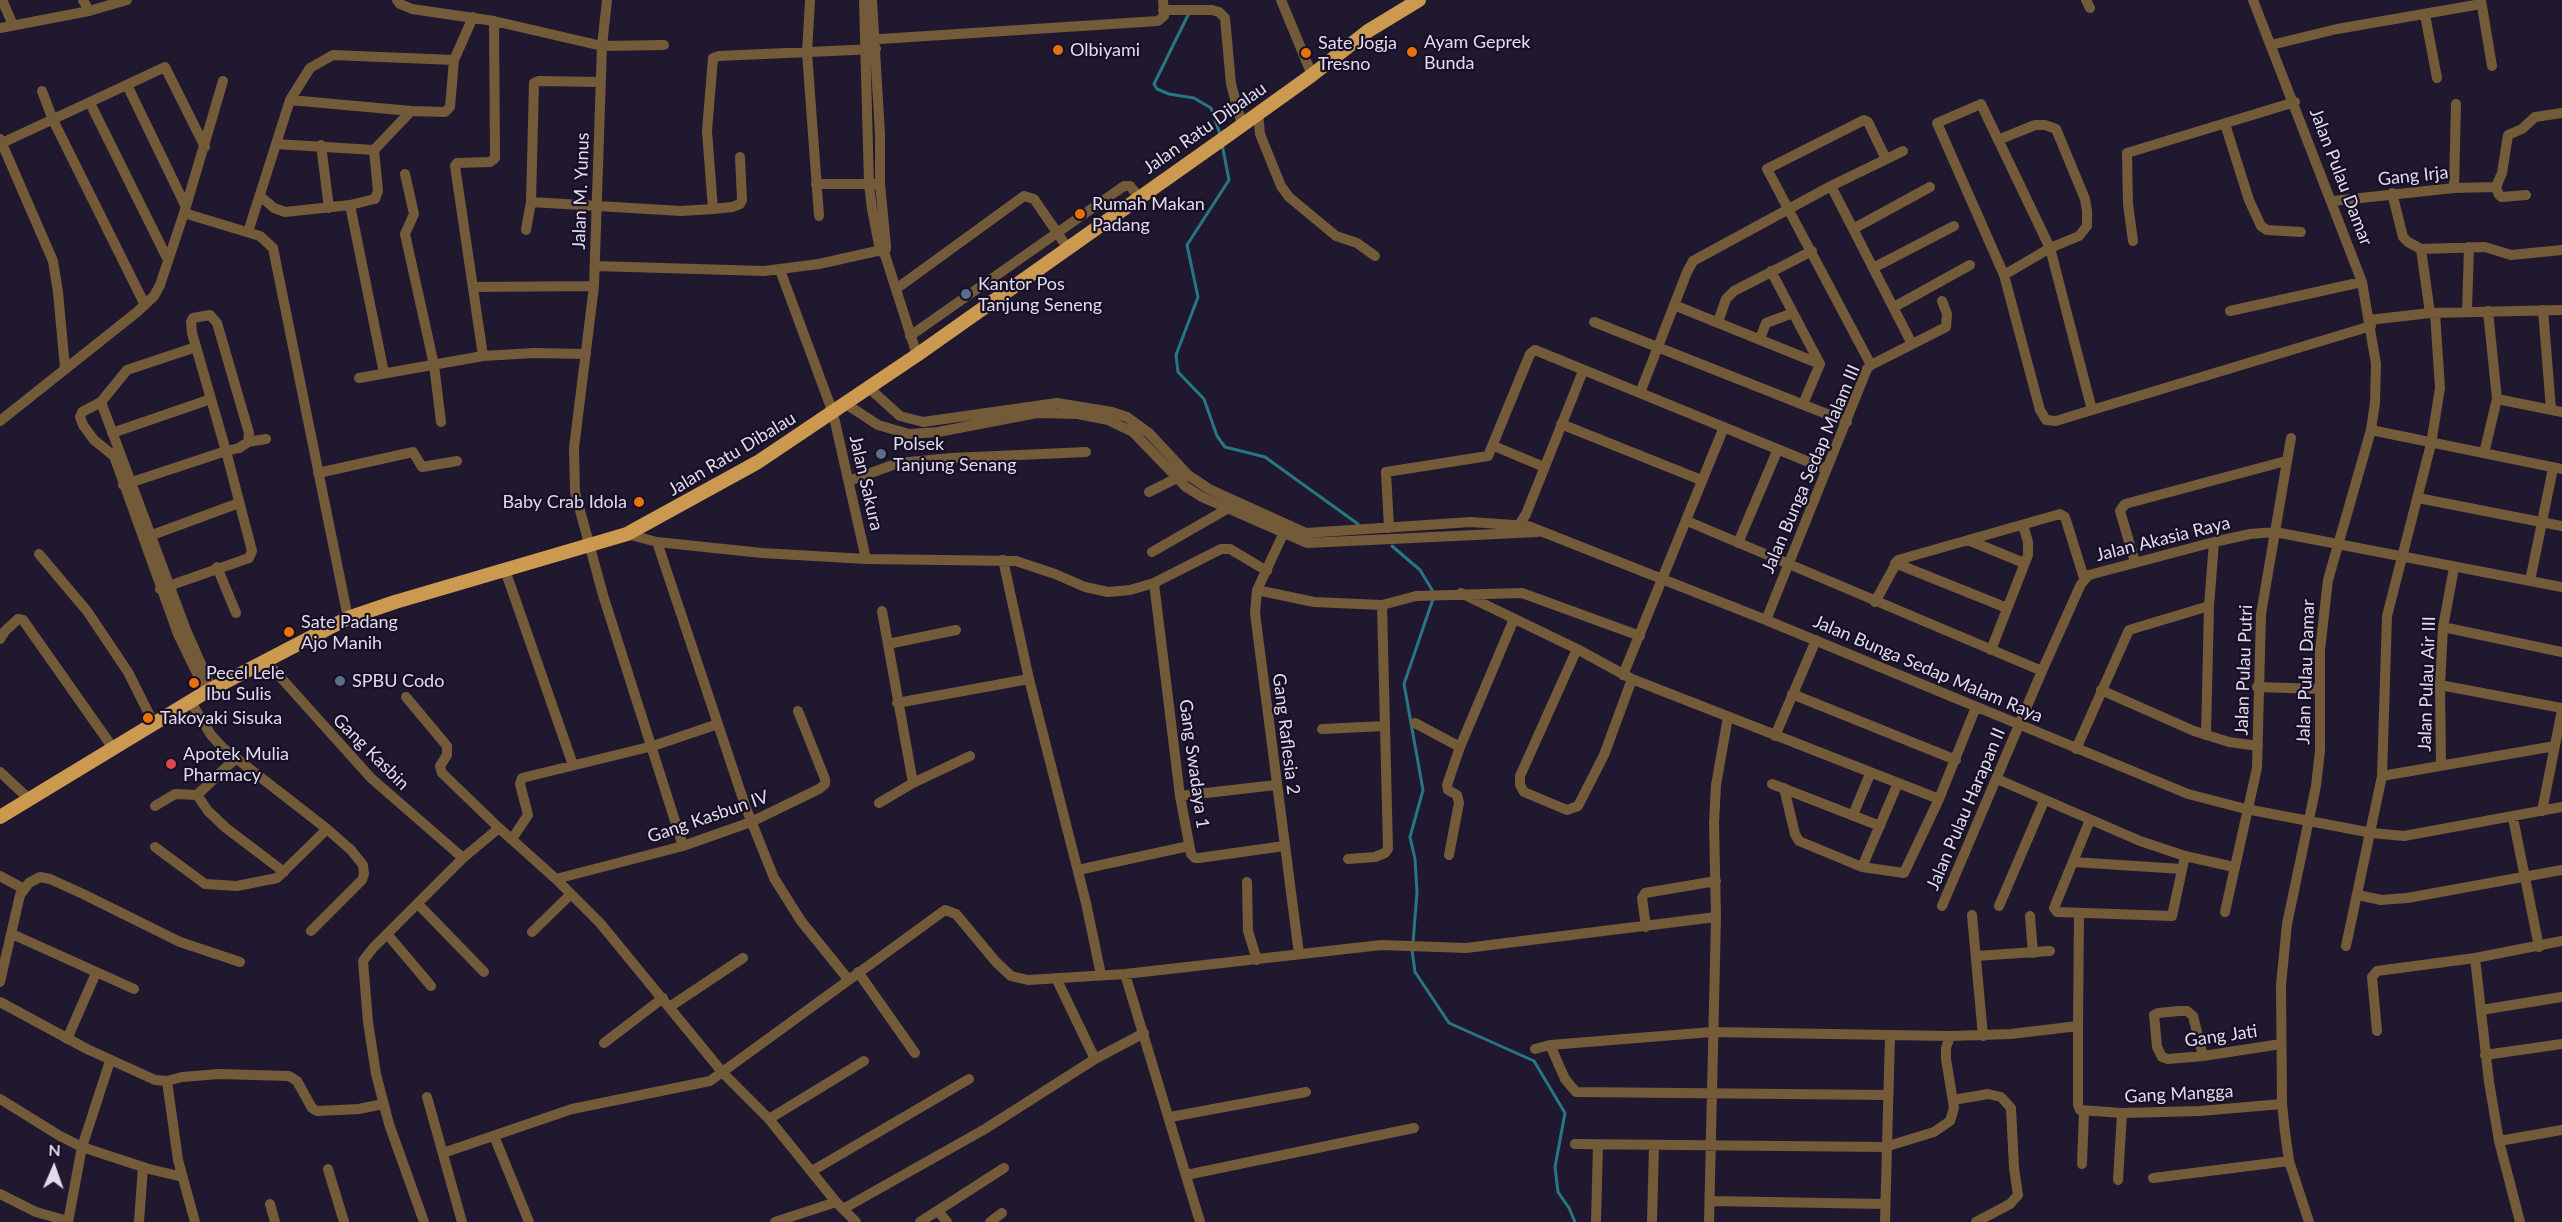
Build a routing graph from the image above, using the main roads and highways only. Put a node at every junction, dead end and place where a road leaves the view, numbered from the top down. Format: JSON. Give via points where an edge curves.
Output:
{"nodes":[{"id":1,"x":1419,"y":0,"type":"edge"},
{"id":2,"x":0,"y":817,"type":"edge"}],
"edges":[{"from":1,"to":2,"type":"main road","name":"Jalan Ratu Dibalau","via":[[1351,43],[1227,136],[758,462],[627,534],[348,618],[209,690]]}]}
